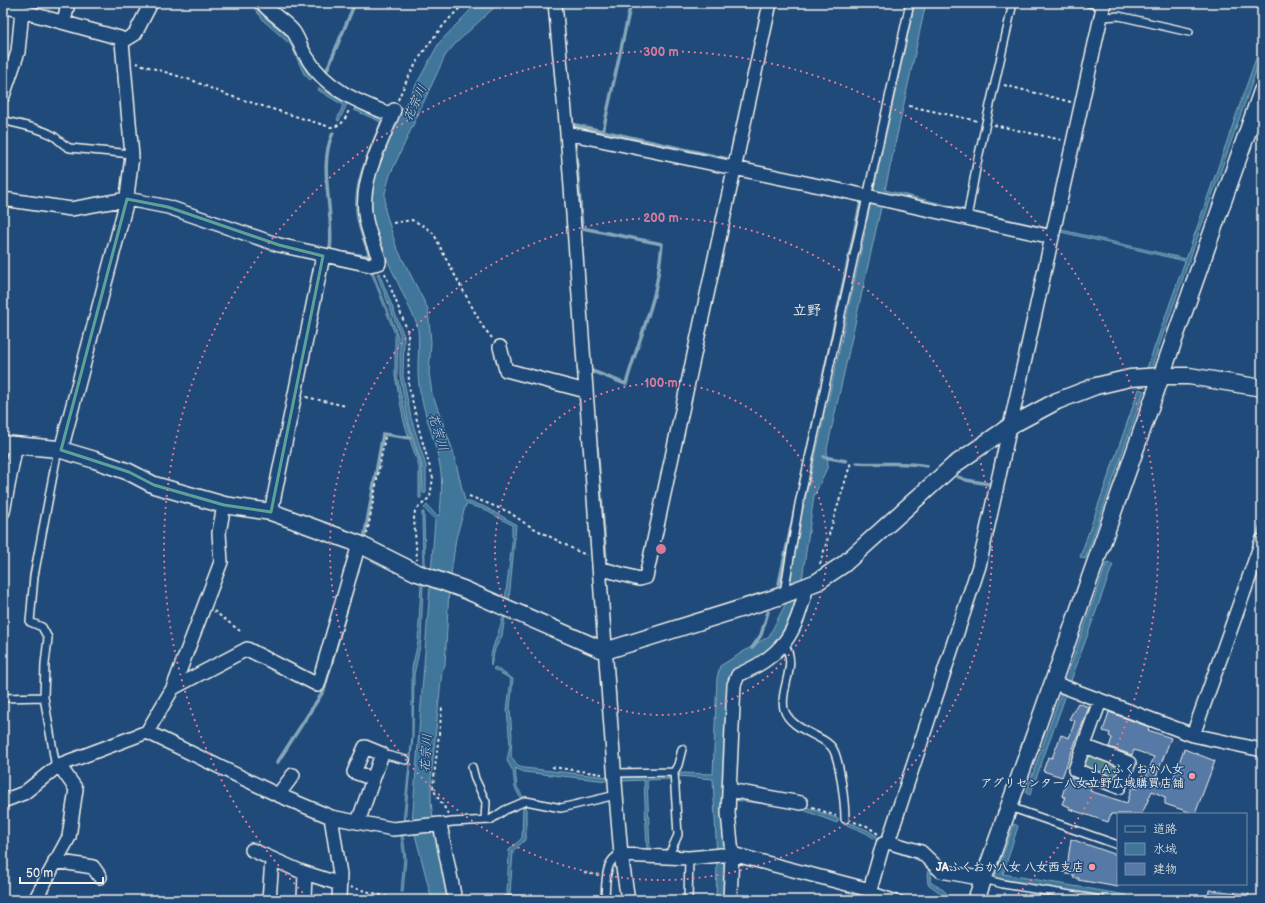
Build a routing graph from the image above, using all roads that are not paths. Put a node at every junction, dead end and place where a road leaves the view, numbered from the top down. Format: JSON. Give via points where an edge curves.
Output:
{"nodes":[{"id":1,"x":68,"y":3,"type":"edge"},
{"id":2,"x":151,"y":3,"type":"edge"},
{"id":3,"x":262,"y":3,"type":"edge"},
{"id":4,"x":556,"y":3,"type":"edge"},
{"id":5,"x":770,"y":3,"type":"edge"},
{"id":6,"x":910,"y":3,"type":"edge"},
{"id":7,"x":1013,"y":3,"type":"edge"},
{"id":8,"x":1089,"y":3,"type":"edge"},
{"id":9,"x":3,"y":6,"type":"edge"},
{"id":10,"x":1103,"y":9,"type":"edge"},
{"id":11,"x":22,"y":11,"type":"junction"},
{"id":12,"x":64,"y":22,"type":"junction"},
{"id":13,"x":1189,"y":32,"type":"dead end"},
{"id":14,"x":122,"y":42,"type":"junction"},
{"id":15,"x":3,"y":96,"type":"edge"},
{"id":16,"x":1261,"y":96,"type":"edge"},
{"id":17,"x":3,"y":120,"type":"edge"},
{"id":18,"x":567,"y":133,"type":"junction"},
{"id":19,"x":132,"y":154,"type":"junction"},
{"id":20,"x":734,"y":168,"type":"junction"},
{"id":21,"x":869,"y":196,"type":"junction"},
{"id":22,"x":3,"y":199,"type":"edge"},
{"id":23,"x":127,"y":199,"type":"junction"},
{"id":24,"x":967,"y":218,"type":"junction"},
{"id":25,"x":1052,"y":237,"type":"junction"},
{"id":26,"x":323,"y":256,"type":"junction"},
{"id":27,"x":500,"y":347,"type":"road end"},
{"id":28,"x":1162,"y":376,"type":"junction"},
{"id":29,"x":1262,"y":388,"type":"edge"},
{"id":30,"x":586,"y":391,"type":"junction"},
{"id":31,"x":1010,"y":426,"type":"junction"},
{"id":32,"x":10,"y":444,"type":"edge"},
{"id":33,"x":59,"y":450,"type":"junction"},
{"id":34,"x":224,"y":505,"type":"junction"},
{"id":35,"x":3,"y":512,"type":"edge"},
{"id":36,"x":271,"y":512,"type":"junction"},
{"id":37,"x":1262,"y":541,"type":"edge"},
{"id":38,"x":362,"y":546,"type":"junction"},
{"id":39,"x":598,"y":562,"type":"junction"},
{"id":40,"x":812,"y":584,"type":"junction"},
{"id":41,"x":784,"y":595,"type":"junction"},
{"id":42,"x":784,"y":644,"type":"junction"},
{"id":43,"x":605,"y":651,"type":"junction"},
{"id":44,"x":1054,"y":683,"type":"junction"},
{"id":45,"x":173,"y":688,"type":"junction"},
{"id":46,"x":44,"y":697,"type":"junction"},
{"id":47,"x":3,"y":698,"type":"edge"},
{"id":48,"x":1100,"y":701,"type":"junction"},
{"id":49,"x":147,"y":732,"type":"junction"},
{"id":50,"x":1193,"y":735,"type":"junction"},
{"id":51,"x":1084,"y":746,"type":"dead end"},
{"id":52,"x":682,"y":749,"type":"dead end"},
{"id":53,"x":1262,"y":750,"type":"edge"},
{"id":54,"x":382,"y":754,"type":"junction"},
{"id":55,"x":406,"y":760,"type":"dead end"},
{"id":56,"x":57,"y":766,"type":"junction"},
{"id":57,"x":472,"y":767,"type":"dead end"},
{"id":58,"x":674,"y":772,"type":"junction"},
{"id":59,"x":615,"y":773,"type":"junction"},
{"id":60,"x":293,"y":775,"type":"dead end"},
{"id":61,"x":373,"y":779,"type":"junction"},
{"id":62,"x":729,"y":790,"type":"junction"},
{"id":63,"x":278,"y":795,"type":"junction"},
{"id":64,"x":616,"y":795,"type":"junction"},
{"id":65,"x":3,"y":801,"type":"edge"},
{"id":66,"x":801,"y":804,"type":"dead end"},
{"id":67,"x":1010,"y":807,"type":"junction"},
{"id":68,"x":331,"y":817,"type":"junction"},
{"id":69,"x":845,"y":819,"type":"dead end"},
{"id":70,"x":485,"y":820,"type":"junction"},
{"id":71,"x":358,"y":822,"type":"junction"},
{"id":72,"x":446,"y":823,"type":"junction"},
{"id":73,"x":888,"y":842,"type":"junction"},
{"id":74,"x":1117,"y":845,"type":"edge"},
{"id":75,"x":252,"y":850,"type":"dead end"},
{"id":76,"x":732,"y":854,"type":"junction"},
{"id":77,"x":621,"y":855,"type":"junction"},
{"id":78,"x":668,"y":857,"type":"junction"},
{"id":79,"x":689,"y":858,"type":"junction"},
{"id":80,"x":272,"y":860,"type":"junction"},
{"id":81,"x":55,"y":861,"type":"junction"},
{"id":82,"x":305,"y":873,"type":"junction"},
{"id":83,"x":100,"y":877,"type":"dead end"},
{"id":84,"x":984,"y":879,"type":"junction"},
{"id":85,"x":340,"y":884,"type":"junction"},
{"id":86,"x":869,"y":895,"type":"edge"},
{"id":87,"x":39,"y":899,"type":"edge"},
{"id":88,"x":269,"y":900,"type":"edge"},
{"id":89,"x":304,"y":900,"type":"edge"},
{"id":90,"x":339,"y":900,"type":"edge"},
{"id":91,"x":455,"y":900,"type":"edge"},
{"id":92,"x":507,"y":900,"type":"edge"},
{"id":93,"x":551,"y":900,"type":"edge"},
{"id":94,"x":605,"y":900,"type":"edge"},
{"id":95,"x":628,"y":900,"type":"edge"},
{"id":96,"x":688,"y":900,"type":"edge"},
{"id":97,"x":730,"y":900,"type":"edge"},
{"id":98,"x":900,"y":900,"type":"edge"},
{"id":99,"x":976,"y":900,"type":"edge"},
{"id":100,"x":1101,"y":900,"type":"edge"}],
"edges":[{"from":1,"to":12,"type":"street"},
{"from":2,"to":14,"type":"street","via":[[135,34]]},
{"from":3,"to":26,"type":"street","via":[[270,13],[293,31],[306,57],[326,82],[353,100],[393,113],[370,173],[365,196],[365,213],[380,259],[379,263],[370,265]]},
{"from":4,"to":18,"type":"street"},
{"from":5,"to":20,"type":"street"},
{"from":6,"to":21,"type":"lane"},
{"from":7,"to":24,"type":"lane"},
{"from":8,"to":10,"type":"lane"},
{"from":9,"to":11,"type":"street"},
{"from":10,"to":13,"type":"lane","via":[[1119,16]]},
{"from":10,"to":25,"type":"street"},
{"from":11,"to":12,"type":"street"},
{"from":11,"to":15,"type":"street","via":[[18,52]]},
{"from":12,"to":14,"type":"street","via":[[120,38]]},
{"from":14,"to":19,"type":"street"},
{"from":16,"to":28,"type":"street"},
{"from":17,"to":19,"type":"lane","via":[[44,132],[70,148]]},
{"from":18,"to":20,"type":"street"},
{"from":18,"to":30,"type":"street"},
{"from":19,"to":23,"type":"street"},
{"from":20,"to":21,"type":"street"},
{"from":20,"to":39,"type":"street","via":[[646,577],[639,579]]},
{"from":21,"to":24,"type":"street"},
{"from":21,"to":41,"type":"lane","via":[[799,504]]},
{"from":22,"to":23,"type":"street","via":[[71,209]]},
{"from":23,"to":26,"type":"street","via":[[168,207],[279,246]]},
{"from":23,"to":33,"type":"street"},
{"from":24,"to":25,"type":"street"},
{"from":25,"to":31,"type":"street"},
{"from":26,"to":36,"type":"street"},
{"from":27,"to":30,"type":"street","via":[[506,370]]},
{"from":28,"to":29,"type":"street","via":[[1189,376]]},
{"from":28,"to":31,"type":"street","via":[[1130,378],[1096,386],[1057,400]]},
{"from":28,"to":44,"type":"street"},
{"from":30,"to":39,"type":"street"},
{"from":31,"to":40,"type":"street","via":[[954,465],[844,564]]},
{"from":31,"to":73,"type":"street","via":[[979,566]]},
{"from":32,"to":33,"type":"street"},
{"from":32,"to":35,"type":"street"},
{"from":33,"to":34,"type":"street","via":[[129,472],[154,485]]},
{"from":33,"to":46,"type":"lane","via":[[34,576],[30,622],[42,627],[48,638]]},
{"from":34,"to":36,"type":"street"},
{"from":34,"to":45,"type":"street","via":[[219,533],[221,562]]},
{"from":36,"to":38,"type":"street"},
{"from":37,"to":50,"type":"street"},
{"from":38,"to":43,"type":"street","via":[[414,572],[463,589]]},
{"from":38,"to":45,"type":"street","via":[[318,685],[247,649]]},
{"from":39,"to":43,"type":"street"},
{"from":40,"to":41,"type":"street"},
{"from":40,"to":42,"type":"street","via":[[790,636]]},
{"from":41,"to":43,"type":"street"},
{"from":42,"to":62,"type":"street","via":[[758,667],[738,675],[734,685]]},
{"from":42,"to":69,"type":"lane","via":[[790,667],[784,694],[785,711],[795,724],[833,748],[845,806]]},
{"from":43,"to":59,"type":"street"},
{"from":44,"to":48,"type":"street"},
{"from":44,"to":67,"type":"street"},
{"from":45,"to":49,"type":"street"},
{"from":46,"to":47,"type":"lane"},
{"from":46,"to":56,"type":"lane"},
{"from":48,"to":50,"type":"street"},
{"from":48,"to":51,"type":"street"},
{"from":49,"to":56,"type":"street"},
{"from":49,"to":63,"type":"street"},
{"from":50,"to":53,"type":"street"},
{"from":52,"to":58,"type":"lane"},
{"from":54,"to":55,"type":"lane"},
{"from":54,"to":61,"type":"street"},
{"from":54,"to":61,"type":"street","via":[[365,747],[354,772]]},
{"from":56,"to":65,"type":"street","via":[[24,793]]},
{"from":56,"to":81,"type":"street","via":[[76,788],[69,837]]},
{"from":57,"to":70,"type":"lane","via":[[486,802]]},
{"from":58,"to":59,"type":"lane"},
{"from":58,"to":78,"type":"lane","via":[[678,835]]},
{"from":59,"to":64,"type":"street"},
{"from":60,"to":63,"type":"street"},
{"from":61,"to":71,"type":"street","via":[[372,788]]},
{"from":62,"to":66,"type":"street","via":[[792,800]]},
{"from":62,"to":76,"type":"street","via":[[728,813]]},
{"from":63,"to":68,"type":"street"},
{"from":64,"to":70,"type":"lane","via":[[562,808],[526,801],[490,820]]},
{"from":64,"to":77,"type":"street"},
{"from":67,"to":74,"type":"lane"},
{"from":67,"to":84,"type":"street"},
{"from":68,"to":71,"type":"street"},
{"from":68,"to":85,"type":"street"},
{"from":70,"to":72,"type":"lane"},
{"from":71,"to":72,"type":"street","via":[[393,829]]},
{"from":72,"to":91,"type":"street"},
{"from":73,"to":84,"type":"street","via":[[921,852],[940,871]]},
{"from":73,"to":86,"type":"street","via":[[883,844],[879,853]]},
{"from":75,"to":80,"type":"street"},
{"from":76,"to":79,"type":"street"},
{"from":76,"to":86,"type":"street"},
{"from":76,"to":97,"type":"street"},
{"from":77,"to":78,"type":"street"},
{"from":77,"to":94,"type":"lane","via":[[615,856],[612,860],[607,876]]},
{"from":77,"to":95,"type":"street"},
{"from":78,"to":79,"type":"street"},
{"from":79,"to":96,"type":"lane"},
{"from":80,"to":82,"type":"street"},
{"from":80,"to":88,"type":"street"},
{"from":81,"to":83,"type":"street","via":[[93,867]]},
{"from":81,"to":87,"type":"street"},
{"from":82,"to":85,"type":"street"},
{"from":82,"to":89,"type":"street"},
{"from":84,"to":99,"type":"street"},
{"from":84,"to":100,"type":"lane"},
{"from":85,"to":90,"type":"street"},
{"from":86,"to":98,"type":"lane"},
{"from":92,"to":93,"type":"lane"}]}
